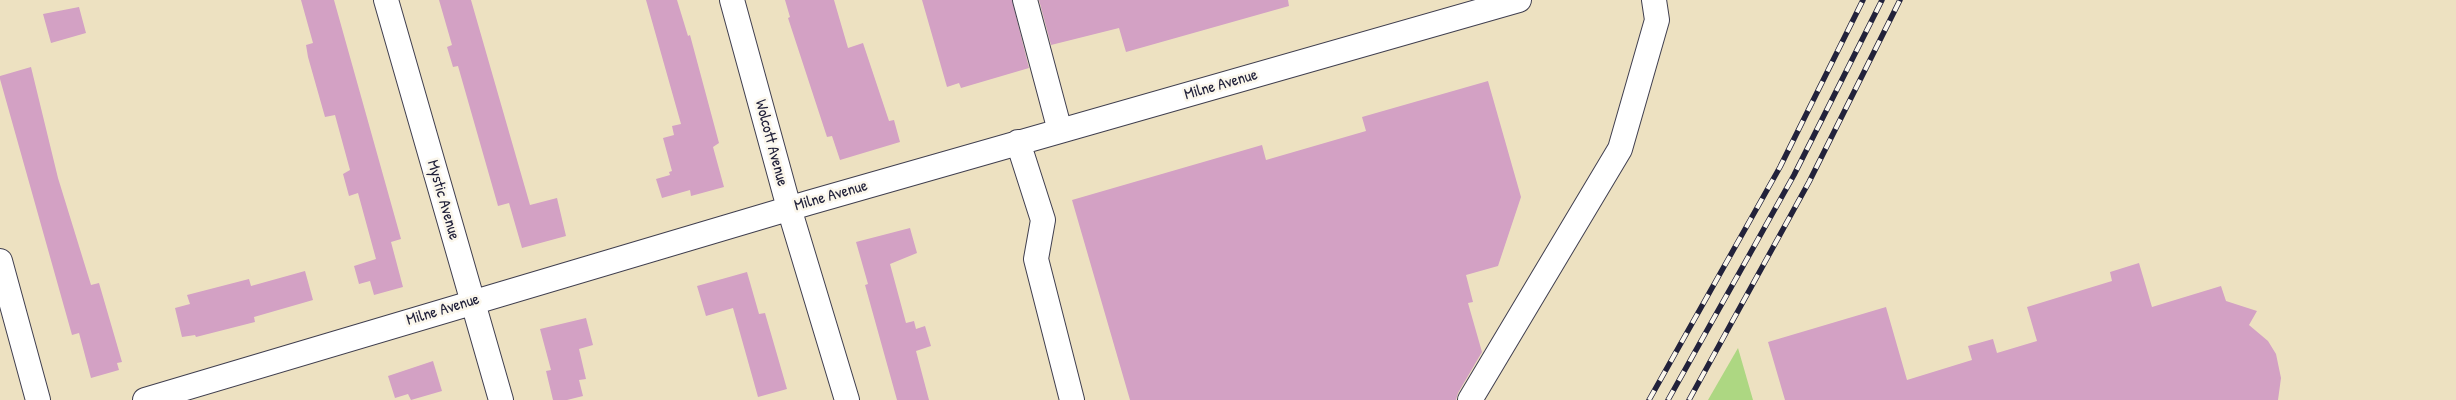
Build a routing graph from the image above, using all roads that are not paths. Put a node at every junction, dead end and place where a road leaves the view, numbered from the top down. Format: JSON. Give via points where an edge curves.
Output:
{"nodes":[{"id":1,"x":386,"y":0,"type":"edge"},
{"id":2,"x":732,"y":0,"type":"edge"},
{"id":3,"x":1024,"y":0,"type":"edge"},
{"id":4,"x":1519,"y":0,"type":"edge"},
{"id":5,"x":1654,"y":0,"type":"edge"},
{"id":6,"x":1060,"y":131,"type":"junction"},
{"id":7,"x":1018,"y":142,"type":"junction"},
{"id":8,"x":789,"y":208,"type":"junction"},
{"id":9,"x":0,"y":261,"type":"edge"},
{"id":10,"x":472,"y":301,"type":"junction"},
{"id":11,"x":152,"y":399,"type":"edge"},
{"id":12,"x":38,"y":400,"type":"edge"},
{"id":13,"x":501,"y":400,"type":"edge"},
{"id":14,"x":847,"y":400,"type":"edge"},
{"id":15,"x":1072,"y":400,"type":"edge"},
{"id":16,"x":1470,"y":400,"type":"edge"}],
"edges":[{"from":1,"to":10,"type":"street","name":"Mystic Avenue"},
{"from":2,"to":8,"type":"street","name":"Wolcott Avenue"},
{"from":3,"to":6,"type":"street"},
{"from":4,"to":6,"type":"street","name":"Milne Avenue"},
{"from":5,"to":16,"type":"street","via":[[1657,20],[1620,149]]},
{"from":6,"to":7,"type":"street","name":"Milne Avenue"},
{"from":7,"to":8,"type":"street","name":"Milne Avenue"},
{"from":7,"to":15,"type":"street","via":[[1043,220],[1036,260]]},
{"from":8,"to":10,"type":"street","name":"Milne Avenue"},
{"from":8,"to":14,"type":"street","name":"Wolcott Avenue"},
{"from":9,"to":12,"type":"street"},
{"from":10,"to":11,"type":"street","name":"Milne Avenue"},
{"from":10,"to":13,"type":"street","name":"Mystic Avenue"}]}
